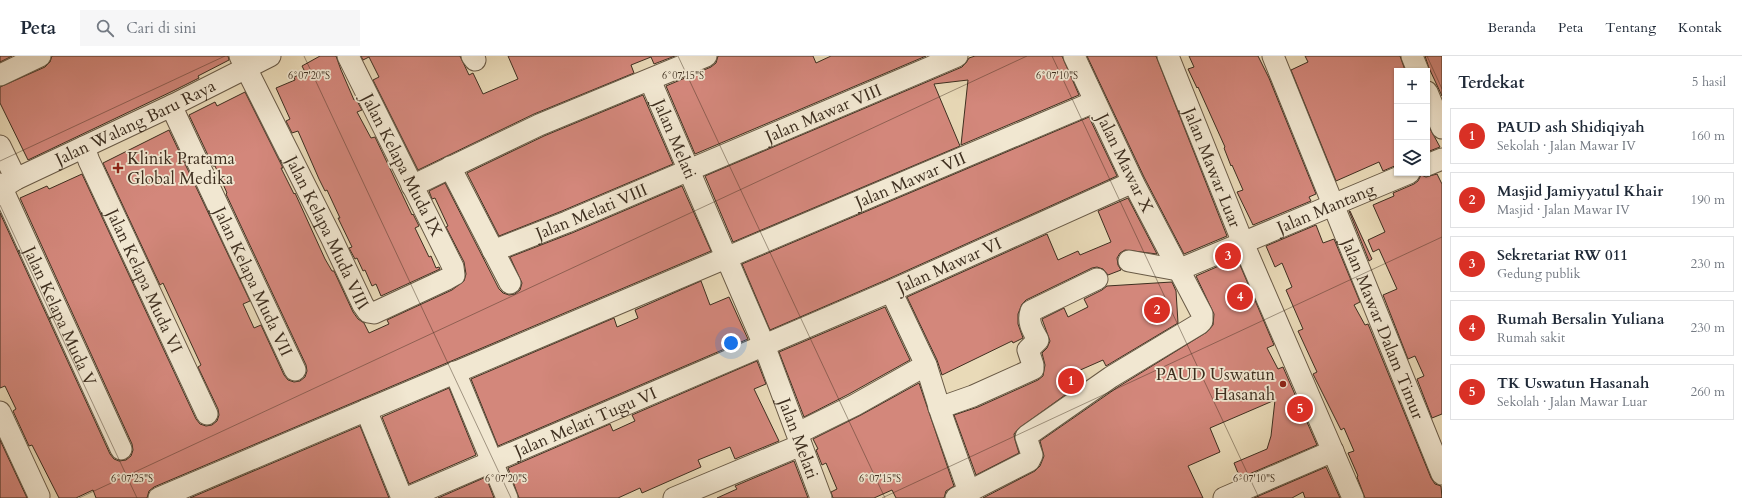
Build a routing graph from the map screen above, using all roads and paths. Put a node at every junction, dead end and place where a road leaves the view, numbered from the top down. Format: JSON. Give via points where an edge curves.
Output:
{"nodes":[{"id":1,"x":40,"y":56,"type":"edge"},
{"id":2,"x":270,"y":56,"type":"edge"},
{"id":3,"x":348,"y":56,"type":"edge"},
{"id":4,"x":706,"y":56,"type":"edge"},
{"id":5,"x":958,"y":56,"type":"edge"},
{"id":6,"x":1074,"y":56,"type":"edge"},
{"id":7,"x":1168,"y":56,"type":"edge"},
{"id":8,"x":1273,"y":56,"type":"edge"},
{"id":9,"x":1412,"y":56,"type":"edge"},
{"id":10,"x":243,"y":62,"type":"edge"},
{"id":11,"x":1417,"y":68,"type":"edge"},
{"id":12,"x":0,"y":75,"type":"edge"},
{"id":13,"x":650,"y":80,"type":"junction"},
{"id":14,"x":1430,"y":99,"type":"edge"},
{"id":15,"x":1094,"y":102,"type":"junction"},
{"id":16,"x":173,"y":105,"type":"junction"},
{"id":17,"x":1442,"y":128,"type":"edge"},
{"id":18,"x":0,"y":146,"type":"edge"},
{"id":19,"x":84,"y":147,"type":"junction"},
{"id":20,"x":1442,"y":159,"type":"edge"},
{"id":21,"x":1430,"y":165,"type":"edge"},
{"id":22,"x":450,"y":167,"type":"junction"},
{"id":23,"x":689,"y":170,"type":"junction"},
{"id":24,"x":1402,"y":176,"type":"edge"},
{"id":25,"x":1133,"y":182,"type":"junction"},
{"id":26,"x":4,"y":185,"type":"edge"},
{"id":27,"x":412,"y":186,"type":"junction"},
{"id":28,"x":1334,"y":205,"type":"junction"},
{"id":29,"x":1243,"y":242,"type":"junction"},
{"id":30,"x":493,"y":251,"type":"junction"},
{"id":31,"x":727,"y":258,"type":"junction"},
{"id":32,"x":1129,"y":261,"type":"dead end"},
{"id":33,"x":1178,"y":270,"type":"junction"},
{"id":34,"x":454,"y":275,"type":"joint"},
{"id":35,"x":1097,"y":279,"type":"dead end"},
{"id":36,"x":510,"y":283,"type":"dead end"},
{"id":37,"x":891,"y":291,"type":"junction"},
{"id":38,"x":764,"y":345,"type":"junction"},
{"id":39,"x":926,"y":364,"type":"junction"},
{"id":40,"x":295,"y":370,"type":"dead end"},
{"id":41,"x":455,"y":372,"type":"junction"},
{"id":42,"x":939,"y":408,"type":"junction"},
{"id":43,"x":366,"y":410,"type":"junction"},
{"id":44,"x":0,"y":412,"type":"edge"},
{"id":45,"x":207,"y":414,"type":"dead end"},
{"id":46,"x":799,"y":439,"type":"junction"},
{"id":47,"x":120,"y":449,"type":"dead end"},
{"id":48,"x":1333,"y":451,"type":"junction"},
{"id":49,"x":492,"y":462,"type":"junction"},
{"id":50,"x":1442,"y":474,"type":"edge"},
{"id":51,"x":963,"y":495,"type":"edge"},
{"id":52,"x":39,"y":496,"type":"dead end"},
{"id":53,"x":159,"y":498,"type":"edge"},
{"id":54,"x":402,"y":498,"type":"edge"},
{"id":55,"x":407,"y":498,"type":"edge"},
{"id":56,"x":507,"y":498,"type":"edge"},
{"id":57,"x":674,"y":498,"type":"edge"},
{"id":58,"x":821,"y":498,"type":"edge"},
{"id":59,"x":1224,"y":498,"type":"edge"},
{"id":60,"x":1353,"y":498,"type":"edge"}],
"edges":[{"from":1,"to":12,"type":"street"},
{"from":2,"to":10,"type":"street","name":"Jalan Walang Baru Raya"},
{"from":3,"to":27,"type":"street","name":"Jalan Kelapa Muda IX"},
{"from":4,"to":13,"type":"street"},
{"from":5,"to":23,"type":"street","name":"Jalan Mawar VIII"},
{"from":6,"to":15,"type":"street","name":"Jalan Mawar X"},
{"from":7,"to":29,"type":"street","name":"Jalan Mawar Luar"},
{"from":8,"to":28,"type":"street","name":"Jalan Mawar Dalam Timur"},
{"from":9,"to":11,"type":"street"},
{"from":10,"to":16,"type":"street","name":"Jalan Walang Baru Raya"},
{"from":10,"to":34,"type":"street","name":"Jalan Kelapa Muda VIII","via":[[368,312],[374,313]]},
{"from":13,"to":22,"type":"street","name":"Jalan Melati","via":[[539,125]]},
{"from":13,"to":23,"type":"street","name":"Jalan Melati"},
{"from":14,"to":17,"type":"street"},
{"from":15,"to":25,"type":"street","name":"Jalan Mawar X"},
{"from":15,"to":31,"type":"street","name":"Jalan Mawar VII"},
{"from":16,"to":19,"type":"street","name":"Jalan Walang Baru Raya"},
{"from":16,"to":40,"type":"street","name":"Jalan Kelapa Muda VII"},
{"from":18,"to":26,"type":"street","name":"Jalan Kelapa Muda V"},
{"from":19,"to":26,"type":"street","name":"Jalan Walang Baru Raya"},
{"from":19,"to":45,"type":"street","name":"Jalan Kelapa Muda VI"},
{"from":20,"to":21,"type":"street"},
{"from":22,"to":27,"type":"street","name":"Jalan Melati"},
{"from":22,"to":30,"type":"street"},
{"from":23,"to":30,"type":"street","name":"Jalan Melati VIII"},
{"from":23,"to":31,"type":"street","name":"Jalan Melati"},
{"from":24,"to":28,"type":"street","name":"Jalan Mantang"},
{"from":25,"to":33,"type":"street","name":"Jalan Mawar X"},
{"from":25,"to":37,"type":"street","name":"Jalan Mawar VI"},
{"from":26,"to":47,"type":"street","name":"Jalan Kelapa Muda V"},
{"from":27,"to":34,"type":"street","name":"Jalan Kelapa Muda IX","via":[[453,267]]},
{"from":28,"to":29,"type":"street","name":"Jalan Mantang"},
{"from":28,"to":50,"type":"street","name":"Jalan Mawar Dalam Timur"},
{"from":29,"to":33,"type":"street"},
{"from":29,"to":48,"type":"street","name":"Jalan Mawar Luar"},
{"from":30,"to":36,"type":"street"},
{"from":31,"to":38,"type":"street","name":"Jalan Melati"},
{"from":31,"to":41,"type":"street","name":"Jalan Mawar VII"},
{"from":32,"to":33,"type":"street"},
{"from":33,"to":51,"type":"street","name":"Jalan Mawar X","via":[[1202,314],[1202,321],[1111,377],[1026,437],[1032,455],[1029,461]]},
{"from":35,"to":42,"type":"street","via":[[1031,311],[1030,322],[1038,340],[1028,350],[1033,369]]},
{"from":37,"to":38,"type":"street","name":"Jalan Mawar VI"},
{"from":37,"to":39,"type":"street"},
{"from":38,"to":46,"type":"street","name":"Jalan Melati"},
{"from":38,"to":49,"type":"street","name":"Jalan Melati Tugu VI"},
{"from":39,"to":42,"type":"street"},
{"from":39,"to":46,"type":"street"},
{"from":41,"to":43,"type":"street","name":"Jalan Mawar VII"},
{"from":41,"to":49,"type":"street"},
{"from":42,"to":51,"type":"street"},
{"from":43,"to":53,"type":"street","name":"Jalan Mawar VII"},
{"from":43,"to":54,"type":"street"},
{"from":44,"to":52,"type":"street"},
{"from":46,"to":57,"type":"street"},
{"from":46,"to":58,"type":"street","name":"Jalan Melati"},
{"from":48,"to":59,"type":"street"},
{"from":48,"to":60,"type":"street","name":"Jalan Mawar Luar"},
{"from":49,"to":55,"type":"street","name":"Jalan Melati Tugu VI"},
{"from":49,"to":56,"type":"street"}]}
